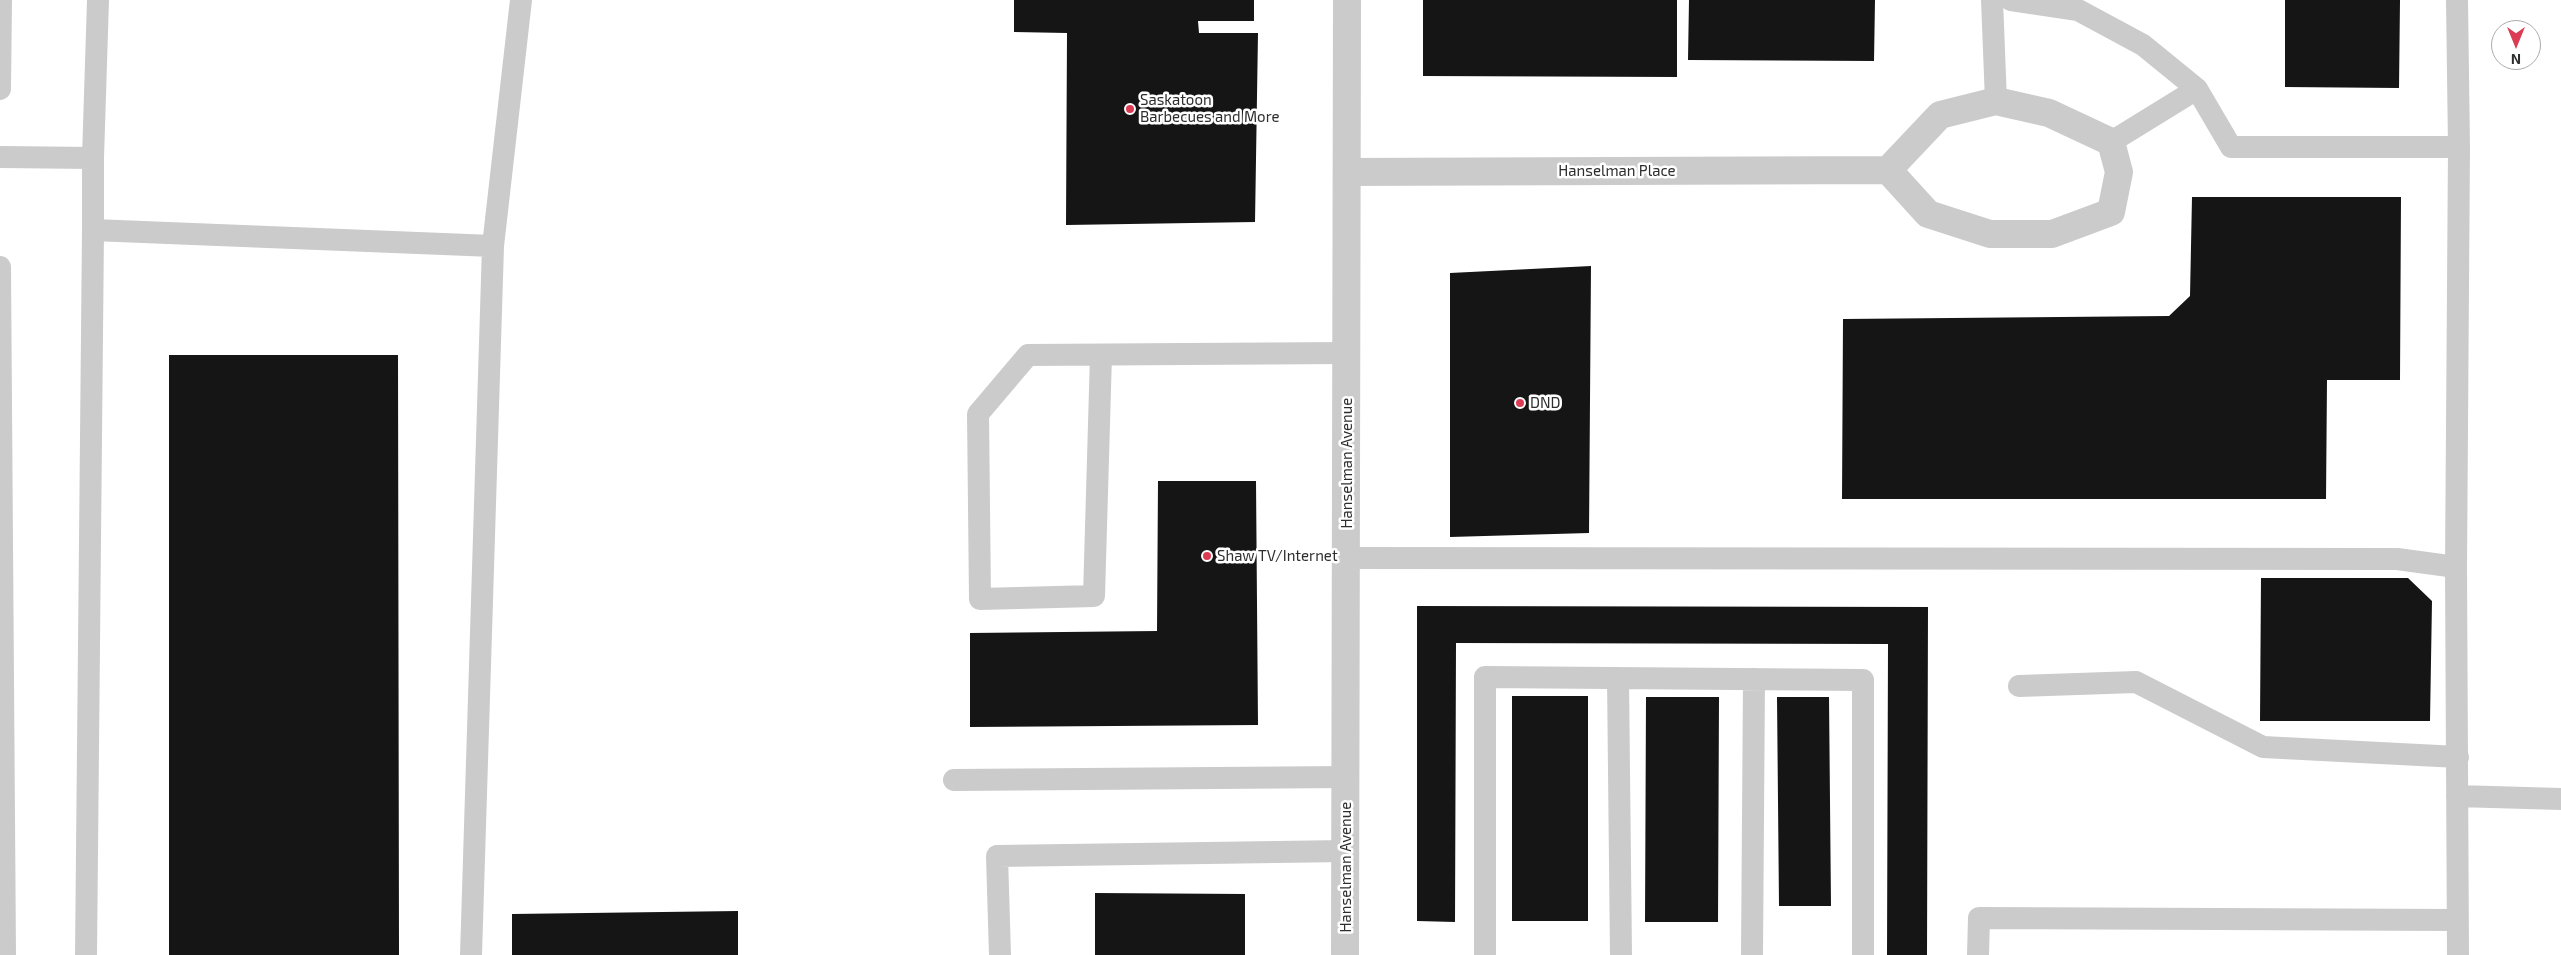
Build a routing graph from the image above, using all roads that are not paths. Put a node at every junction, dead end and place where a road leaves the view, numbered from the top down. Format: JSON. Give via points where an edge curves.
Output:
{"nodes":[{"id":1,"x":1,"y":0,"type":"edge"},
{"id":2,"x":98,"y":0,"type":"edge"},
{"id":3,"x":521,"y":0,"type":"edge"},
{"id":4,"x":1347,"y":0,"type":"edge"},
{"id":5,"x":1992,"y":0,"type":"edge"},
{"id":6,"x":2011,"y":0,"type":"edge"},
{"id":7,"x":2457,"y":0,"type":"edge"},
{"id":8,"x":0,"y":89,"type":"edge"},
{"id":9,"x":2197,"y":89,"type":"junction"},
{"id":10,"x":1996,"y":101,"type":"junction"},
{"id":11,"x":2111,"y":142,"type":"junction"},
{"id":12,"x":2459,"y":147,"type":"junction"},
{"id":13,"x":0,"y":157,"type":"edge"},
{"id":14,"x":94,"y":158,"type":"junction"},
{"id":15,"x":1888,"y":170,"type":"junction"},
{"id":16,"x":1347,"y":172,"type":"junction"},
{"id":17,"x":93,"y":230,"type":"junction"},
{"id":18,"x":494,"y":246,"type":"junction"},
{"id":19,"x":0,"y":267,"type":"edge"},
{"id":20,"x":0,"y":339,"type":"edge"},
{"id":21,"x":1347,"y":353,"type":"junction"},
{"id":22,"x":1101,"y":354,"type":"junction"},
{"id":23,"x":1347,"y":558,"type":"junction"},
{"id":24,"x":2456,"y":567,"type":"junction"},
{"id":25,"x":1618,"y":678,"type":"junction"},
{"id":26,"x":1754,"y":679,"type":"junction"},
{"id":27,"x":2019,"y":686,"type":"dead end"},
{"id":28,"x":2458,"y":757,"type":"junction"},
{"id":29,"x":1346,"y":777,"type":"junction"},
{"id":30,"x":954,"y":780,"type":"dead end"},
{"id":31,"x":2457,"y":796,"type":"junction"},
{"id":32,"x":2561,"y":799,"type":"edge"},
{"id":33,"x":1346,"y":851,"type":"junction"},
{"id":34,"x":2457,"y":920,"type":"junction"},
{"id":35,"x":4,"y":955,"type":"edge"},
{"id":36,"x":86,"y":955,"type":"edge"},
{"id":37,"x":471,"y":955,"type":"edge"},
{"id":38,"x":1000,"y":955,"type":"edge"},
{"id":39,"x":1345,"y":955,"type":"edge"},
{"id":40,"x":1484,"y":955,"type":"edge"},
{"id":41,"x":1621,"y":955,"type":"edge"},
{"id":42,"x":1752,"y":955,"type":"edge"},
{"id":43,"x":1863,"y":955,"type":"edge"},
{"id":44,"x":1978,"y":955,"type":"edge"},
{"id":45,"x":2458,"y":955,"type":"edge"}],
"edges":[{"from":1,"to":8,"type":"lane"},
{"from":2,"to":14,"type":"lane"},
{"from":3,"to":18,"type":"lane"},
{"from":4,"to":16,"type":"street","name":"Hanselman Avenue"},
{"from":5,"to":10,"type":"lane"},
{"from":6,"to":9,"type":"lane","via":[[2078,10],[2143,45]]},
{"from":7,"to":12,"type":"lane"},
{"from":9,"to":11,"type":"lane"},
{"from":9,"to":12,"type":"lane","via":[[2231,147]]},
{"from":10,"to":11,"type":"street","via":[[2049,113]]},
{"from":10,"to":15,"type":"street","via":[[1940,116]]},
{"from":11,"to":15,"type":"street","via":[[2119,172],[2111,212],[2052,234],[1990,234],[1928,214]]},
{"from":12,"to":24,"type":"lane"},
{"from":13,"to":14,"type":"lane"},
{"from":14,"to":17,"type":"lane"},
{"from":15,"to":16,"type":"street","name":"Hanselman Place"},
{"from":16,"to":21,"type":"street","name":"Hanselman Avenue"},
{"from":17,"to":18,"type":"lane"},
{"from":17,"to":36,"type":"lane"},
{"from":18,"to":37,"type":"lane"},
{"from":19,"to":20,"type":"lane"},
{"from":20,"to":35,"type":"lane"},
{"from":21,"to":22,"type":"lane"},
{"from":21,"to":23,"type":"street","name":"Hanselman Avenue"},
{"from":22,"to":22,"type":"lane","via":[[1028,355],[978,414],[980,599],[1094,596]]},
{"from":23,"to":24,"type":"lane","via":[[2397,559]]},
{"from":23,"to":29,"type":"street","name":"Hanselman Avenue"},
{"from":24,"to":28,"type":"lane"},
{"from":25,"to":26,"type":"lane"},
{"from":25,"to":40,"type":"lane","via":[[1485,677]]},
{"from":25,"to":41,"type":"lane"},
{"from":26,"to":42,"type":"lane"},
{"from":26,"to":43,"type":"lane","via":[[1863,680]]},
{"from":27,"to":28,"type":"lane","via":[[2136,682],[2263,747]]},
{"from":28,"to":31,"type":"lane"},
{"from":29,"to":30,"type":"lane"},
{"from":29,"to":33,"type":"street","name":"Hanselman Avenue"},
{"from":31,"to":32,"type":"lane"},
{"from":31,"to":34,"type":"lane"},
{"from":33,"to":38,"type":"lane","via":[[998,856]]},
{"from":33,"to":39,"type":"street","name":"Hanselman Avenue"},
{"from":34,"to":44,"type":"lane","via":[[1979,918]]},
{"from":34,"to":45,"type":"lane"}]}
